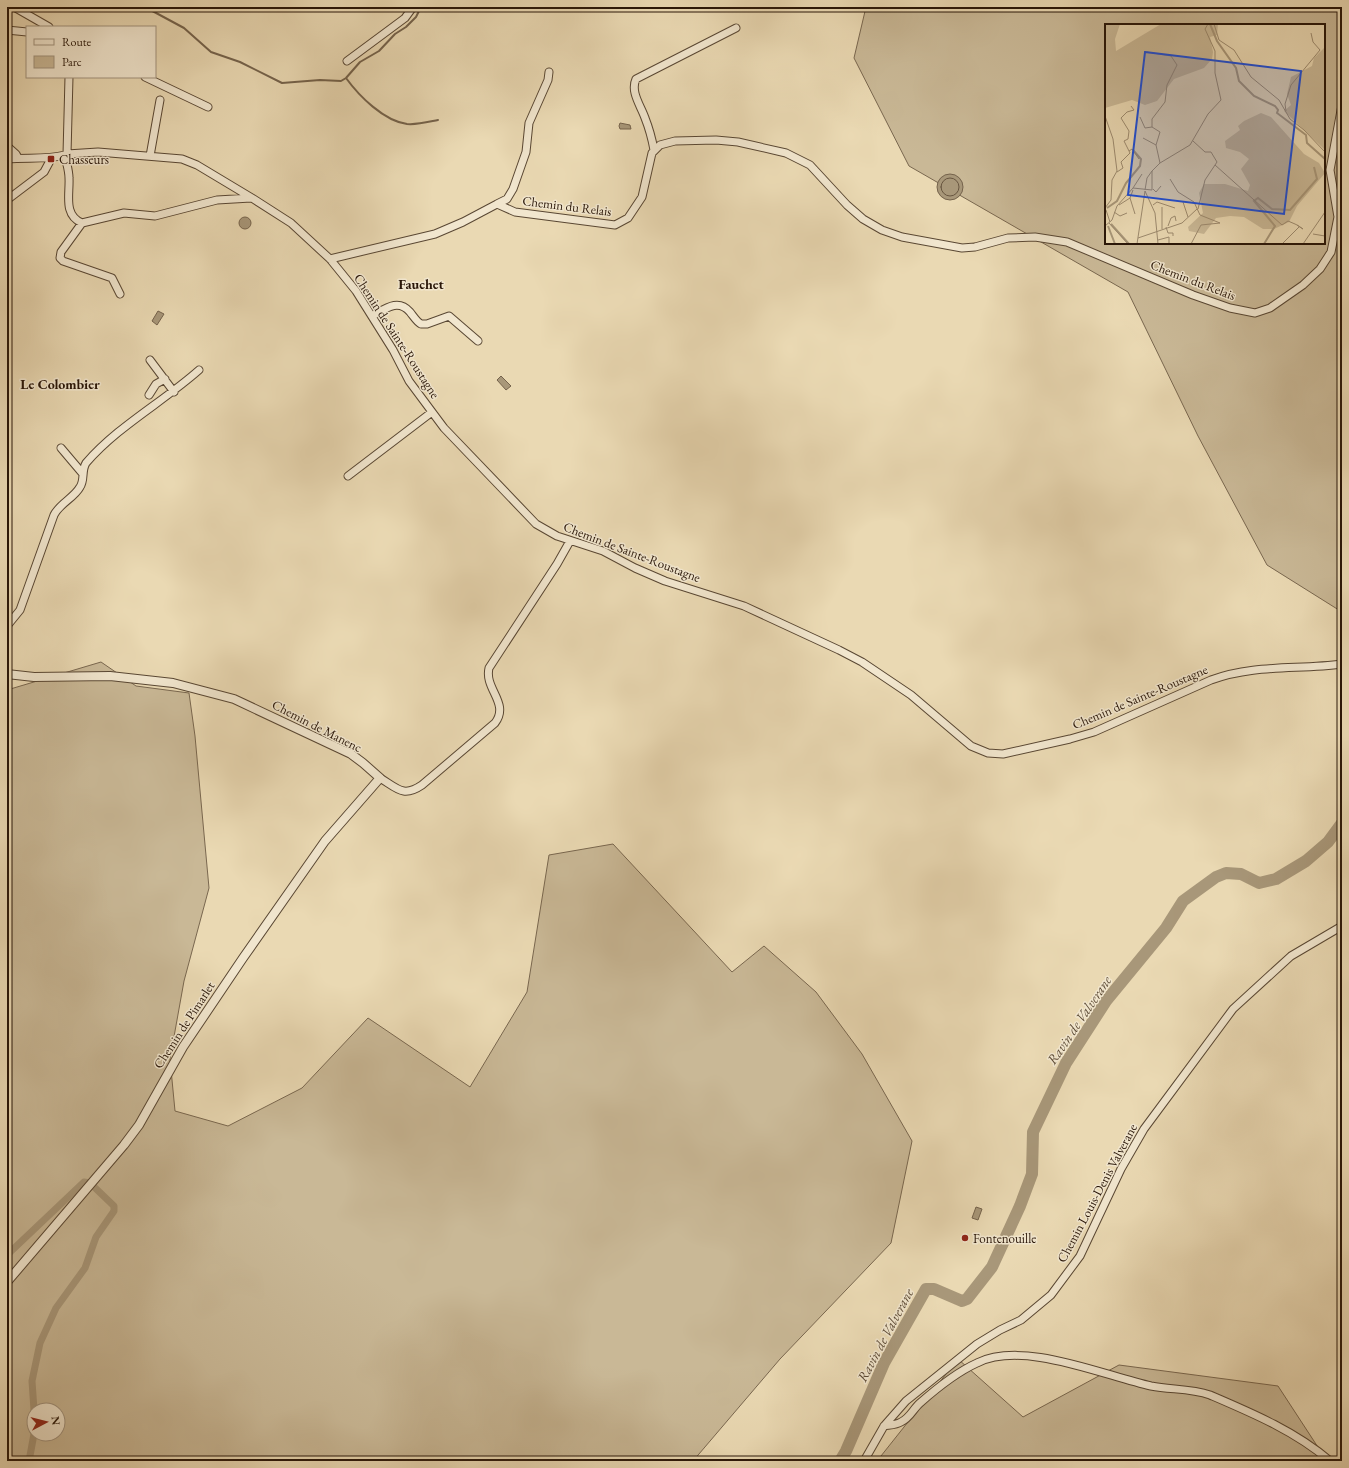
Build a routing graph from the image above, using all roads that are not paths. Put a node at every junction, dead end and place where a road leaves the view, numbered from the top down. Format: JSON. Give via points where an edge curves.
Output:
{"nodes":[{"id":1,"x":14,"y":7,"type":"edge"},
{"id":2,"x":413,"y":7,"type":"edge"},
{"id":3,"x":47,"y":26,"type":"edge"},
{"id":4,"x":736,"y":28,"type":"dead end"},
{"id":5,"x":7,"y":30,"type":"edge"},
{"id":6,"x":26,"y":32,"type":"edge"},
{"id":7,"x":347,"y":61,"type":"dead end"},
{"id":8,"x":549,"y":72,"type":"dead end"},
{"id":9,"x":69,"y":78,"type":"edge"},
{"id":10,"x":147,"y":78,"type":"edge"},
{"id":11,"x":160,"y":100,"type":"dead end"},
{"id":12,"x":1342,"y":105,"type":"edge"},
{"id":13,"x":208,"y":107,"type":"dead end"},
{"id":14,"x":7,"y":146,"type":"edge"},
{"id":15,"x":654,"y":150,"type":"junction"},
{"id":16,"x":66,"y":154,"type":"junction"},
{"id":17,"x":150,"y":156,"type":"junction"},
{"id":18,"x":18,"y":158,"type":"junction"},
{"id":19,"x":7,"y":159,"type":"edge"},
{"id":20,"x":51,"y":159,"type":"junction"},
{"id":21,"x":252,"y":198,"type":"junction"},
{"id":22,"x":7,"y":200,"type":"edge"},
{"id":23,"x":497,"y":204,"type":"junction"},
{"id":24,"x":82,"y":223,"type":"junction"},
{"id":25,"x":330,"y":258,"type":"junction"},
{"id":26,"x":120,"y":294,"type":"dead end"},
{"id":27,"x":372,"y":316,"type":"junction"},
{"id":28,"x":478,"y":341,"type":"dead end"},
{"id":29,"x":150,"y":360,"type":"dead end"},
{"id":30,"x":199,"y":370,"type":"dead end"},
{"id":31,"x":165,"y":379,"type":"junction"},
{"id":32,"x":174,"y":392,"type":"junction"},
{"id":33,"x":149,"y":394,"type":"dead end"},
{"id":34,"x":432,"y":412,"type":"junction"},
{"id":35,"x":61,"y":448,"type":"dead end"},
{"id":36,"x":83,"y":474,"type":"junction"},
{"id":37,"x":348,"y":476,"type":"dead end"},
{"id":38,"x":570,"y":541,"type":"junction"},
{"id":39,"x":7,"y":626,"type":"edge"},
{"id":40,"x":1342,"y":664,"type":"edge"},
{"id":41,"x":7,"y":674,"type":"edge"},
{"id":42,"x":380,"y":778,"type":"junction"},
{"id":43,"x":1342,"y":926,"type":"edge"},
{"id":44,"x":7,"y":1282,"type":"edge"},
{"id":45,"x":884,"y":1426,"type":"junction"},
{"id":46,"x":864,"y":1461,"type":"edge"},
{"id":47,"x":1330,"y":1461,"type":"edge"}],
"edges":[{"from":1,"to":3,"type":"street"},
{"from":2,"to":7,"type":"street","via":[[405,18]]},
{"from":4,"to":15,"type":"street","via":[[639,77],[634,83]]},
{"from":5,"to":6,"type":"street"},
{"from":8,"to":23,"type":"street","via":[[529,123],[526,152],[513,189],[507,199]]},
{"from":9,"to":16,"type":"street"},
{"from":10,"to":13,"type":"street"},
{"from":11,"to":17,"type":"street"},
{"from":12,"to":15,"type":"street","name":"Chemin du Relais","via":[[1330,170],[1338,217],[1331,252],[1320,269],[1303,285],[1273,306],[1255,313],[1230,308],[1193,295],[1067,242],[1035,237],[1008,238],[975,248],[962,248],[894,235],[863,219],[810,165],[786,153],[738,142],[716,140],[669,142]]},
{"from":14,"to":18,"type":"street"},
{"from":15,"to":23,"type":"street","name":"Chemin du Relais","via":[[642,197],[628,218],[620,223],[607,225],[515,212]]},
{"from":16,"to":17,"type":"street","name":"Chemin de Sainte-Roustagne","via":[[98,152]]},
{"from":16,"to":20,"type":"street","name":"Chemin de Sainte-Roustagne"},
{"from":16,"to":24,"type":"street","via":[[69,179],[68,205],[75,219]]},
{"from":17,"to":21,"type":"street","name":"Chemin de Sainte-Roustagne","via":[[172,157],[191,162]]},
{"from":18,"to":19,"type":"street"},
{"from":18,"to":20,"type":"street"},
{"from":20,"to":22,"type":"street","via":[[44,172]]},
{"from":21,"to":24,"type":"street","via":[[217,200],[155,216],[124,213]]},
{"from":21,"to":25,"type":"street","name":"Chemin de Sainte-Roustagne","via":[[291,223]]},
{"from":23,"to":25,"type":"street","via":[[435,234]]},
{"from":24,"to":26,"type":"street","via":[[62,250],[60,258],[112,278]]},
{"from":25,"to":27,"type":"street","name":"Chemin de Sainte-Roustagne"},
{"from":27,"to":28,"type":"street","via":[[389,306],[396,305],[406,308],[421,324],[449,316]]},
{"from":27,"to":34,"type":"street","name":"Chemin de Sainte-Roustagne","via":[[410,381]]},
{"from":29,"to":31,"type":"street"},
{"from":30,"to":32,"type":"street"},
{"from":31,"to":32,"type":"street"},
{"from":31,"to":33,"type":"street","via":[[156,384]]},
{"from":32,"to":36,"type":"street","via":[[101,447],[85,465]]},
{"from":34,"to":37,"type":"street"},
{"from":34,"to":38,"type":"street","name":"Chemin de Sainte-Roustagne","via":[[530,519],[550,533]]},
{"from":35,"to":36,"type":"street"},
{"from":36,"to":39,"type":"street","via":[[80,488],[54,515],[20,610]]},
{"from":38,"to":40,"type":"street","name":"Chemin de Sainte-Roustagne","via":[[603,551],[665,581],[744,606],[839,650],[912,695],[971,746],[988,753],[1012,753],[1070,740],[1227,675],[1276,667]]},
{"from":38,"to":42,"type":"street","name":"Chemin de Manenc","via":[[489,668],[489,681],[501,706],[500,716],[495,723],[422,786],[412,791],[403,792]]},
{"from":41,"to":42,"type":"street","name":"Chemin de Manenc","via":[[34,677],[110,676],[157,680],[221,695],[266,713],[350,754]]},
{"from":42,"to":44,"type":"street","name":"Chemin de Pimarlet","via":[[320,849],[229,978],[183,1047],[124,1145]]},
{"from":43,"to":45,"type":"street","name":"Chemin Louis-Denis Valverane","via":[[1295,953],[1233,1009],[1144,1129],[1121,1169],[1080,1256],[1051,1295],[1021,1320],[983,1341],[944,1370],[906,1401]]},
{"from":45,"to":46,"type":"street","name":"Chemin Louis-Denis Valverane"},
{"from":45,"to":47,"type":"street","via":[[905,1420],[920,1403],[977,1363],[994,1357],[1028,1355],[1153,1386],[1197,1390],[1291,1433]]}]}
